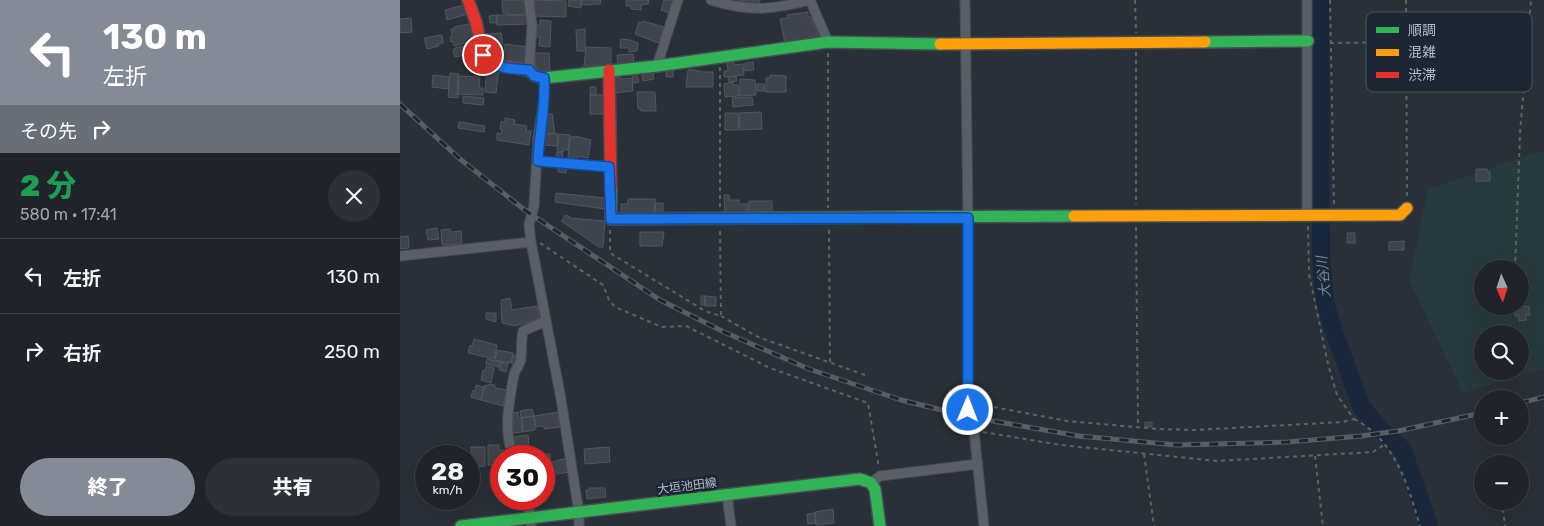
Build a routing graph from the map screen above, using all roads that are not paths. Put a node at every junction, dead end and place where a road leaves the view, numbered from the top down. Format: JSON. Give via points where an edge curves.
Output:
{"nodes":[{"id":1,"x":468,"y":0,"type":"edge"},
{"id":2,"x":529,"y":0,"type":"edge"},
{"id":3,"x":678,"y":0,"type":"edge"},
{"id":4,"x":712,"y":0,"type":"edge"},
{"id":5,"x":810,"y":0,"type":"edge"},
{"id":6,"x":965,"y":0,"type":"edge"},
{"id":7,"x":1307,"y":0,"type":"edge"},
{"id":8,"x":1308,"y":41,"type":"junction"},
{"id":9,"x":828,"y":42,"type":"junction"},
{"id":10,"x":965,"y":44,"type":"junction"},
{"id":11,"x":657,"y":66,"type":"junction"},
{"id":12,"x":529,"y":70,"type":"junction"},
{"id":13,"x":609,"y":70,"type":"junction"},
{"id":14,"x":544,"y":78,"type":"junction"},
{"id":15,"x":538,"y":161,"type":"junction"},
{"id":16,"x":609,"y":167,"type":"junction"},
{"id":17,"x":1408,"y":208,"type":"road end"},
{"id":18,"x":1310,"y":216,"type":"junction"},
{"id":19,"x":968,"y":218,"type":"junction"},
{"id":20,"x":531,"y":242,"type":"junction"},
{"id":21,"x":400,"y":256,"type":"edge"},
{"id":22,"x":546,"y":321,"type":"junction"},
{"id":23,"x":510,"y":445,"type":"edge"},
{"id":24,"x":978,"y":464,"type":"junction"},
{"id":25,"x":876,"y":479,"type":"junction"},
{"id":26,"x":727,"y":495,"type":"junction"},
{"id":27,"x":579,"y":513,"type":"junction"},
{"id":28,"x":530,"y":522,"type":"edge"},
{"id":29,"x":461,"y":526,"type":"edge"},
{"id":30,"x":579,"y":526,"type":"edge"},
{"id":31,"x":731,"y":526,"type":"edge"},
{"id":32,"x":880,"y":526,"type":"edge"},
{"id":33,"x":984,"y":526,"type":"edge"}],
"edges":[{"from":1,"to":12,"type":"street","via":[[484,58],[494,65]]},
{"from":2,"to":12,"type":"street","via":[[532,26]]},
{"from":3,"to":11,"type":"street"},
{"from":4,"to":5,"type":"street","via":[[746,9],[766,9]]},
{"from":5,"to":9,"type":"street"},
{"from":6,"to":10,"type":"street"},
{"from":7,"to":8,"type":"street"},
{"from":8,"to":10,"type":"street"},
{"from":8,"to":18,"type":"street"},
{"from":9,"to":10,"type":"street"},
{"from":9,"to":11,"type":"street"},
{"from":10,"to":19,"type":"street"},
{"from":11,"to":13,"type":"street"},
{"from":12,"to":14,"type":"street","via":[[534,76]]},
{"from":13,"to":14,"type":"street"},
{"from":13,"to":16,"type":"street"},
{"from":14,"to":15,"type":"street"},
{"from":15,"to":16,"type":"street"},
{"from":15,"to":20,"type":"street","via":[[529,225]]},
{"from":16,"to":19,"type":"street","via":[[611,219]]},
{"from":17,"to":18,"type":"street","via":[[1400,216]]},
{"from":18,"to":19,"type":"street"},
{"from":19,"to":24,"type":"street","via":[[968,410]]},
{"from":20,"to":21,"type":"street"},
{"from":20,"to":22,"type":"street"},
{"from":22,"to":23,"type":"street","via":[[523,331],[521,360],[514,372],[507,417]]},
{"from":22,"to":27,"type":"street","via":[[562,399]]},
{"from":24,"to":25,"type":"street"},
{"from":24,"to":33,"type":"street"},
{"from":25,"to":26,"type":"street","name":"大垣池田線"},
{"from":25,"to":32,"type":"street"},
{"from":26,"to":27,"type":"street","name":"大垣池田線"},
{"from":26,"to":31,"type":"street"},
{"from":27,"to":28,"type":"street","name":"大垣池田線"},
{"from":27,"to":30,"type":"street"},
{"from":28,"to":29,"type":"street","name":"大垣池田線"}]}
